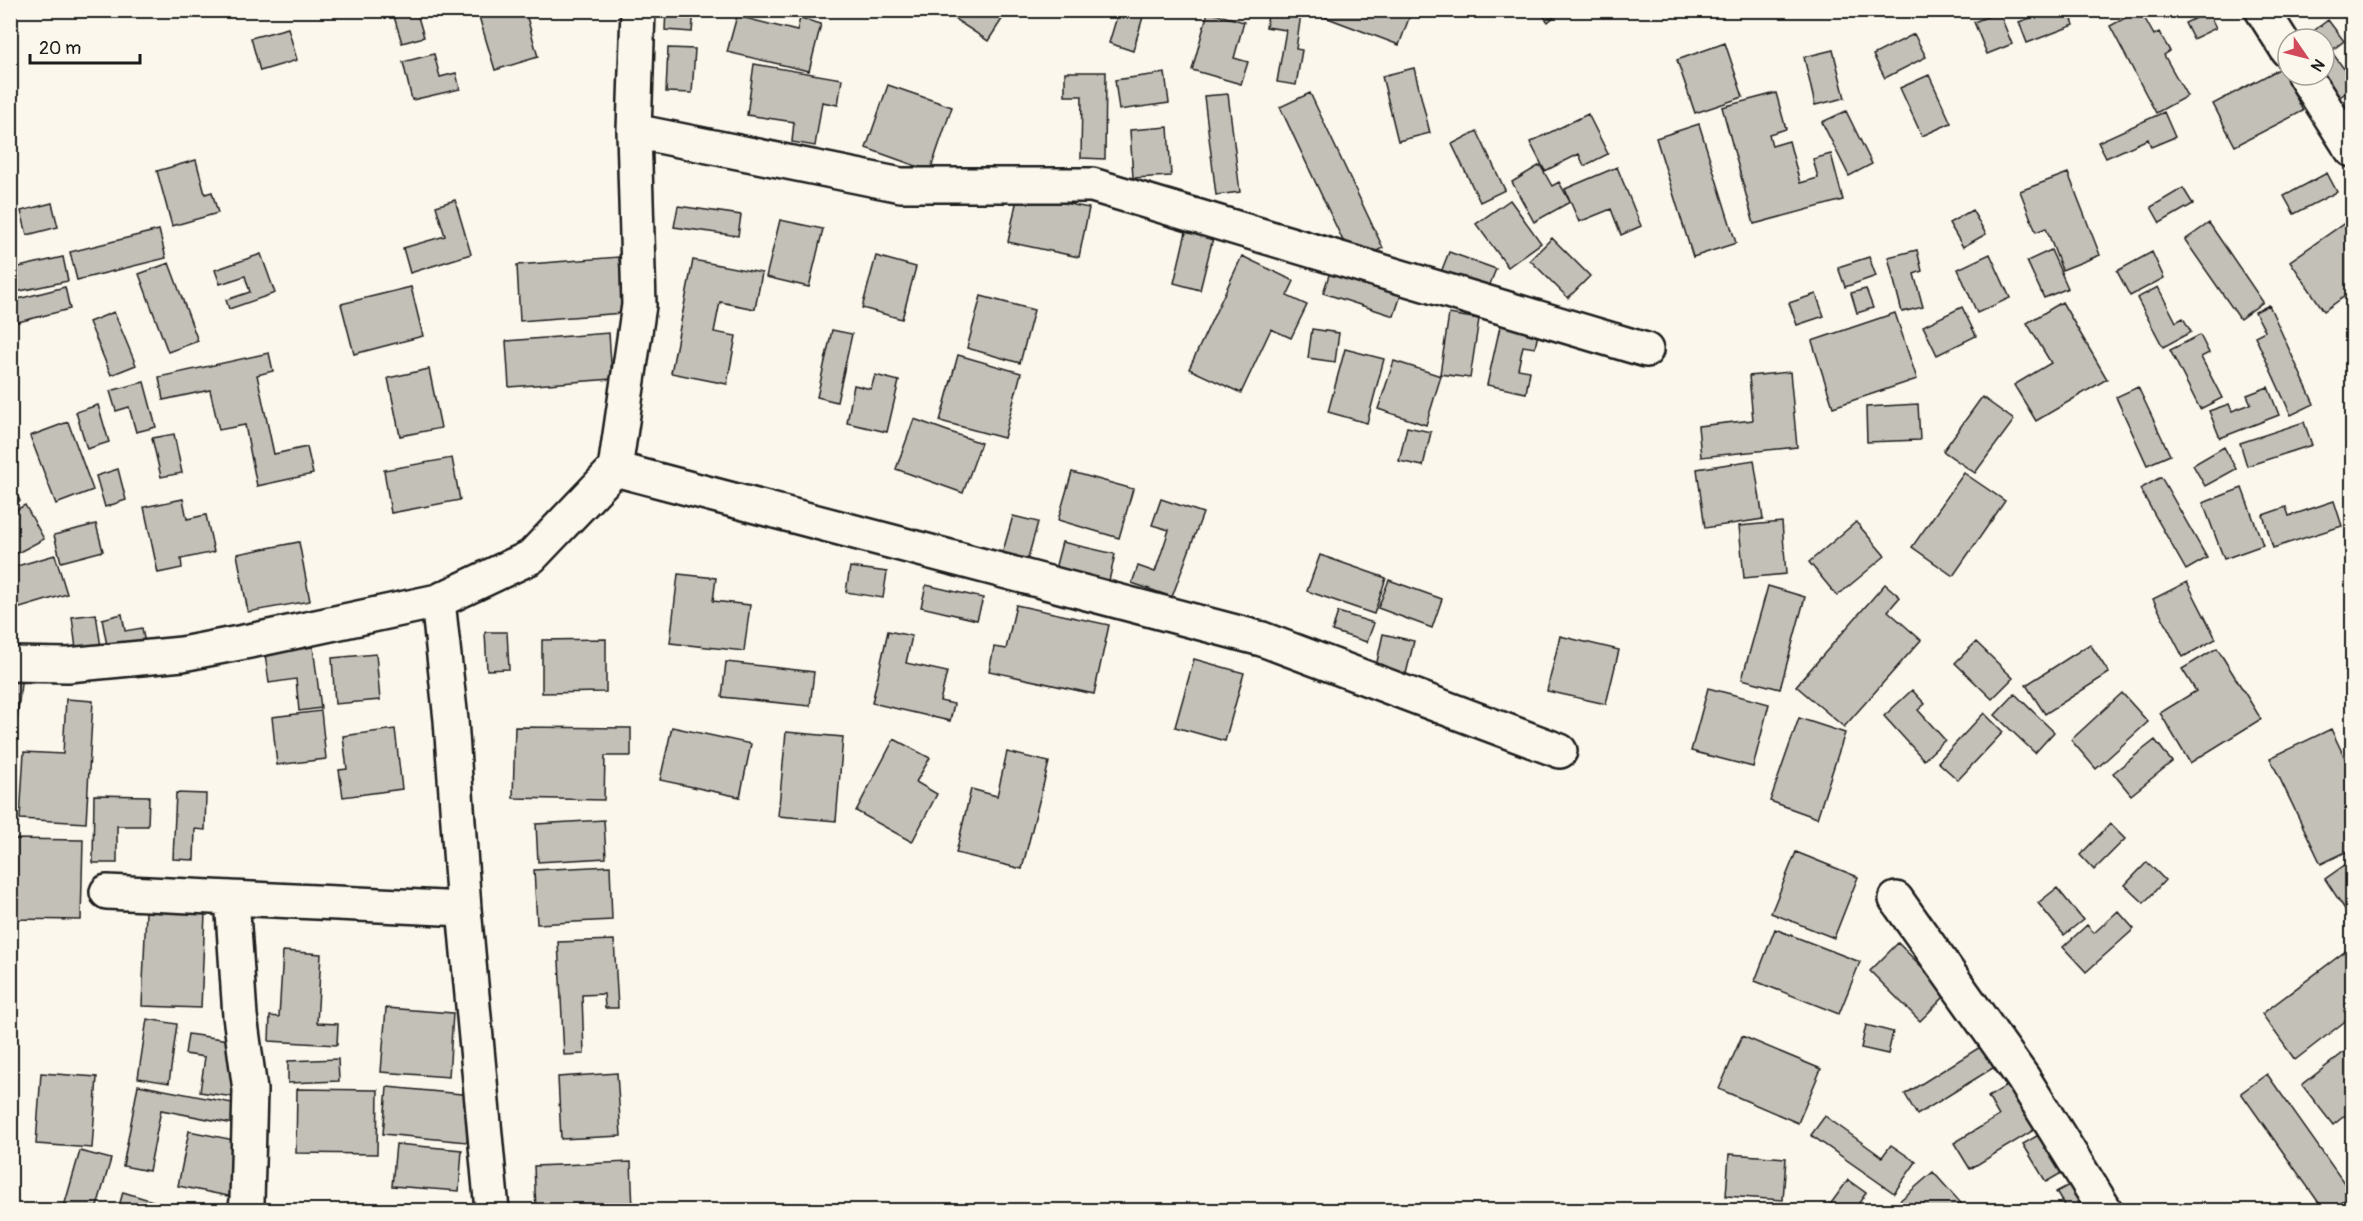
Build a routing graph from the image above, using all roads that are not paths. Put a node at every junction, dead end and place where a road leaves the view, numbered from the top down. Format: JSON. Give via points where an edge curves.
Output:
{"nodes":[{"id":1,"x":638,"y":10,"type":"edge"},
{"id":2,"x":2262,"y":10,"type":"edge"},
{"id":3,"x":2276,"y":32,"type":"edge"},
{"id":4,"x":2312,"y":87,"type":"edge"},
{"id":5,"x":634,"y":131,"type":"junction"},
{"id":6,"x":2352,"y":150,"type":"edge"},
{"id":7,"x":1646,"y":350,"type":"dead end"},
{"id":8,"x":615,"y":469,"type":"junction"},
{"id":9,"x":438,"y":601,"type":"junction"},
{"id":10,"x":10,"y":664,"type":"edge"},
{"id":11,"x":1560,"y":751,"type":"dead end"},
{"id":12,"x":107,"y":892,"type":"dead end"},
{"id":13,"x":232,"y":898,"type":"junction"},
{"id":14,"x":1896,"y":899,"type":"dead end"},
{"id":15,"x":464,"y":909,"type":"junction"},
{"id":16,"x":245,"y":1210,"type":"edge"},
{"id":17,"x":492,"y":1210,"type":"edge"},
{"id":18,"x":2104,"y":1210,"type":"edge"}],
"edges":[{"from":1,"to":5,"type":"street"},
{"from":2,"to":3,"type":"street"},
{"from":4,"to":6,"type":"street"},
{"from":5,"to":7,"type":"street","via":[[901,185],[1092,185]]},
{"from":5,"to":8,"type":"street","via":[[639,305]]},
{"from":8,"to":9,"type":"street","via":[[531,557]]},
{"from":8,"to":11,"type":"street","via":[[1262,639]]},
{"from":9,"to":10,"type":"street","via":[[182,654],[68,664]]},
{"from":9,"to":15,"type":"street"},
{"from":12,"to":13,"type":"street"},
{"from":13,"to":15,"type":"street"},
{"from":13,"to":16,"type":"street","via":[[240,1016],[250,1090]]},
{"from":14,"to":18,"type":"street","via":[[2023,1078]]},
{"from":15,"to":17,"type":"street"}]}
